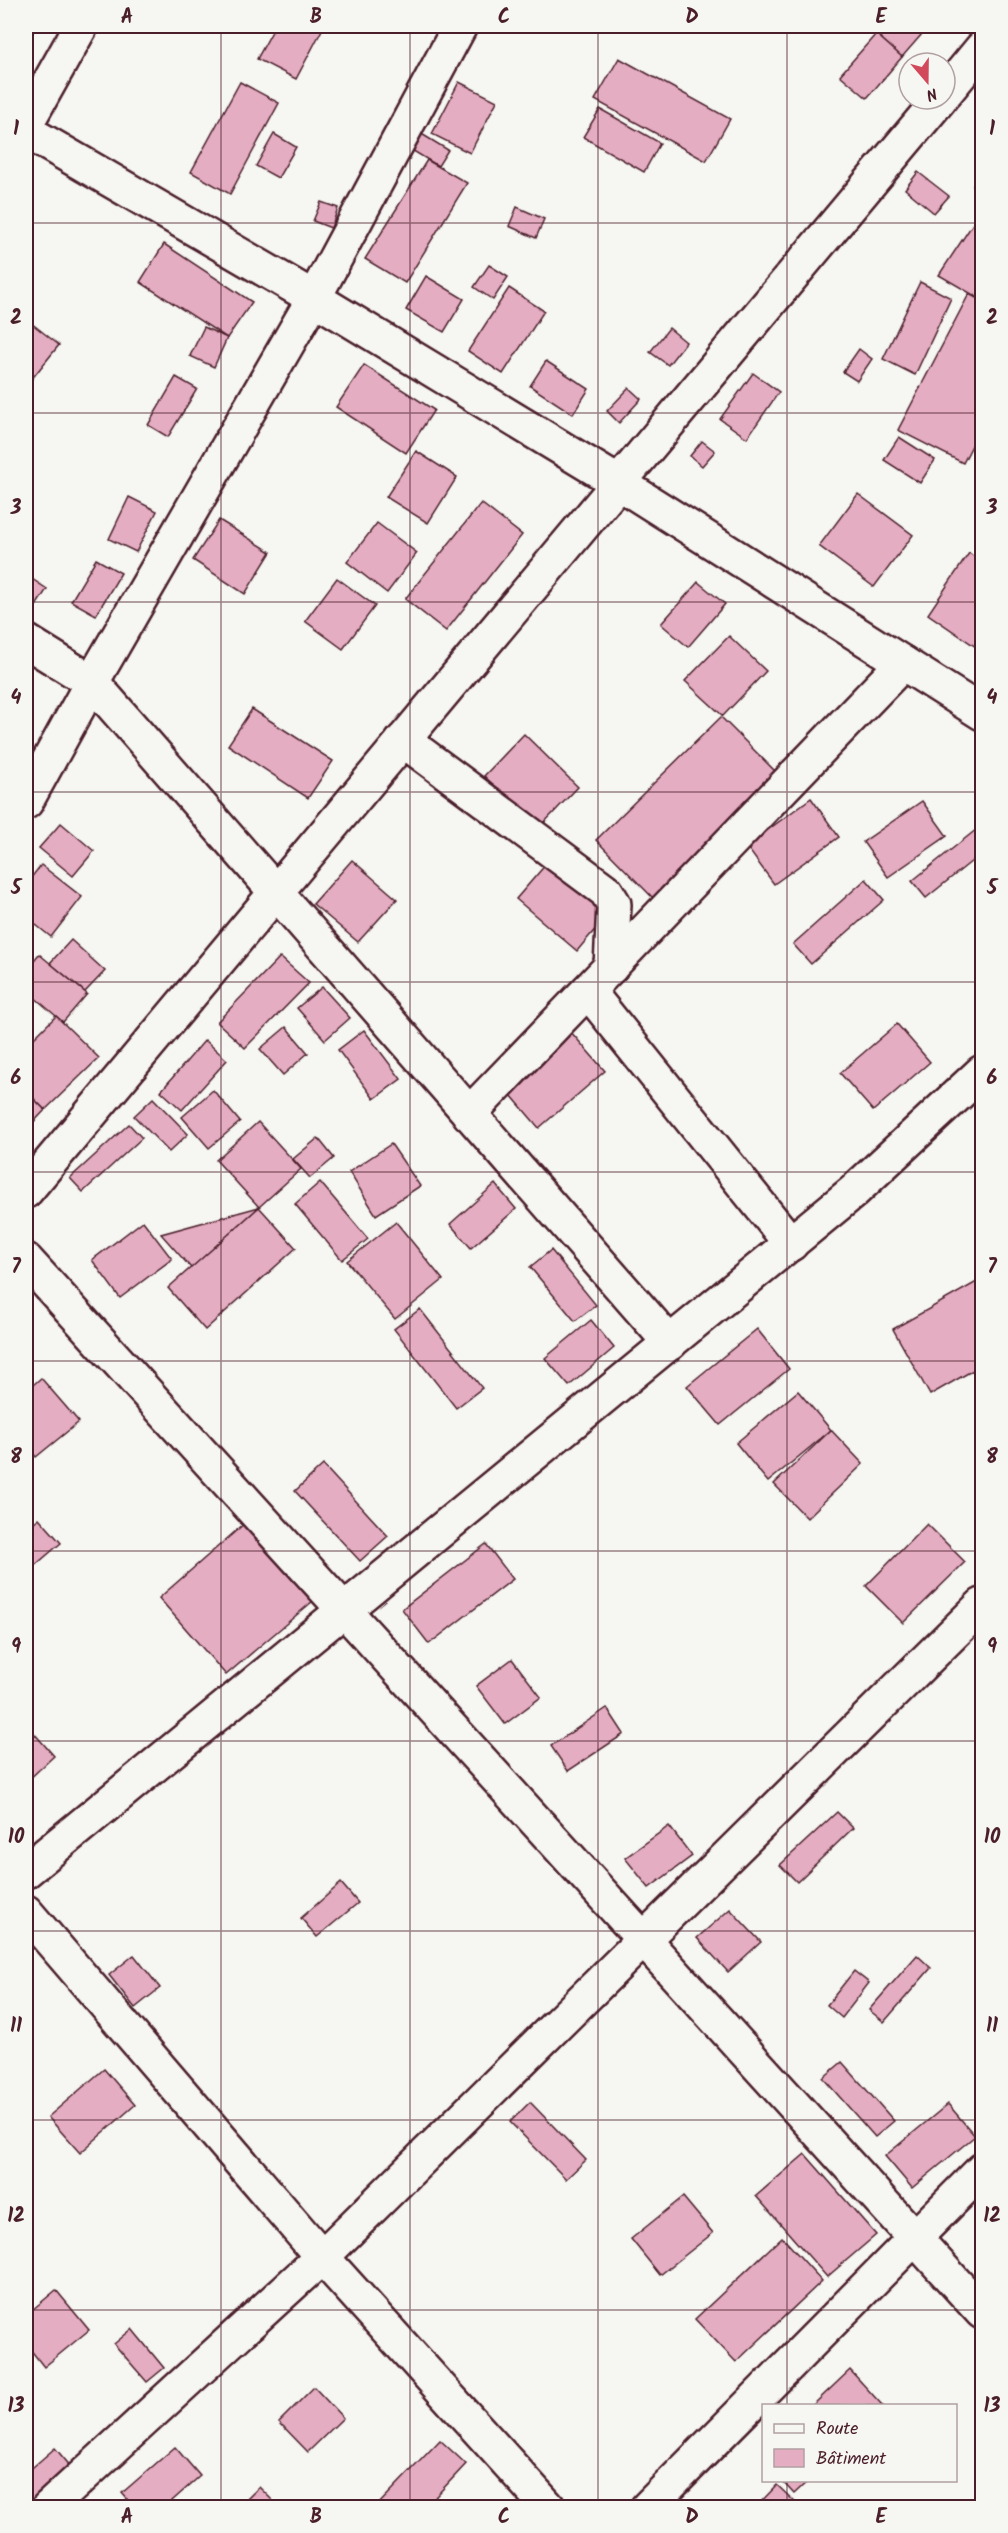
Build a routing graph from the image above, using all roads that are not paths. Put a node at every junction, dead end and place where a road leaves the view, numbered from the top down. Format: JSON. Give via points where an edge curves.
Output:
{"nodes":[{"id":1,"x":81,"y":26,"type":"edge"},
{"id":2,"x":460,"y":26,"type":"edge"},
{"id":3,"x":982,"y":48,"type":"edge"},
{"id":4,"x":957,"y":78,"type":"edge"},
{"id":5,"x":930,"y":111,"type":"edge"},
{"id":6,"x":26,"y":124,"type":"edge"},
{"id":7,"x":26,"y":130,"type":"edge"},
{"id":8,"x":314,"y":298,"type":"junction"},
{"id":9,"x":618,"y":483,"type":"junction"},
{"id":10,"x":26,"y":641,"type":"edge"},
{"id":11,"x":903,"y":663,"type":"junction"},
{"id":12,"x":92,"y":682,"type":"junction"},
{"id":13,"x":982,"y":713,"type":"edge"},
{"id":14,"x":403,"y":740,"type":"junction"},
{"id":15,"x":26,"y":802,"type":"edge"},
{"id":16,"x":275,"y":892,"type":"junction"},
{"id":17,"x":611,"y":967,"type":"junction"},
{"id":18,"x":588,"y":991,"type":"junction"},
{"id":19,"x":982,"y":1072,"type":"edge"},
{"id":20,"x":469,"y":1114,"type":"junction"},
{"id":21,"x":26,"y":1191,"type":"edge"},
{"id":22,"x":791,"y":1244,"type":"junction"},
{"id":23,"x":26,"y":1260,"type":"edge"},
{"id":24,"x":670,"y":1343,"type":"junction"},
{"id":25,"x":982,"y":1605,"type":"edge"},
{"id":26,"x":344,"y":1610,"type":"junction"},
{"id":27,"x":26,"y":1871,"type":"edge"},
{"id":28,"x":26,"y":1912,"type":"edge"},
{"id":29,"x":645,"y":1940,"type":"junction"},
{"id":30,"x":982,"y":2170,"type":"edge"},
{"id":31,"x":915,"y":2238,"type":"junction"},
{"id":32,"x":322,"y":2257,"type":"junction"},
{"id":33,"x":982,"y":2312,"type":"edge"},
{"id":34,"x":48,"y":2508,"type":"edge"},
{"id":35,"x":549,"y":2508,"type":"edge"},
{"id":36,"x":647,"y":2508,"type":"edge"}],
"edges":[{"from":1,"to":6,"type":"street"},
{"from":2,"to":8,"type":"street"},
{"from":3,"to":4,"type":"street"},
{"from":5,"to":9,"type":"street"},
{"from":7,"to":8,"type":"street"},
{"from":8,"to":9,"type":"street"},
{"from":8,"to":12,"type":"street"},
{"from":9,"to":11,"type":"street"},
{"from":9,"to":14,"type":"street"},
{"from":10,"to":12,"type":"street"},
{"from":11,"to":13,"type":"street"},
{"from":11,"to":17,"type":"street"},
{"from":12,"to":15,"type":"street"},
{"from":12,"to":16,"type":"street"},
{"from":14,"to":16,"type":"street"},
{"from":14,"to":17,"type":"street","via":[[606,891],[614,904]]},
{"from":16,"to":20,"type":"street"},
{"from":16,"to":21,"type":"street"},
{"from":17,"to":18,"type":"street"},
{"from":18,"to":20,"type":"street"},
{"from":18,"to":22,"type":"street"},
{"from":19,"to":22,"type":"street"},
{"from":20,"to":24,"type":"street"},
{"from":22,"to":24,"type":"street"},
{"from":23,"to":26,"type":"street"},
{"from":24,"to":26,"type":"street"},
{"from":25,"to":29,"type":"street"},
{"from":26,"to":27,"type":"street"},
{"from":26,"to":29,"type":"street"},
{"from":28,"to":32,"type":"street"},
{"from":29,"to":31,"type":"street"},
{"from":29,"to":32,"type":"street"},
{"from":30,"to":31,"type":"street"},
{"from":31,"to":33,"type":"street"},
{"from":31,"to":36,"type":"street"},
{"from":32,"to":34,"type":"street"},
{"from":32,"to":35,"type":"street"}]}
